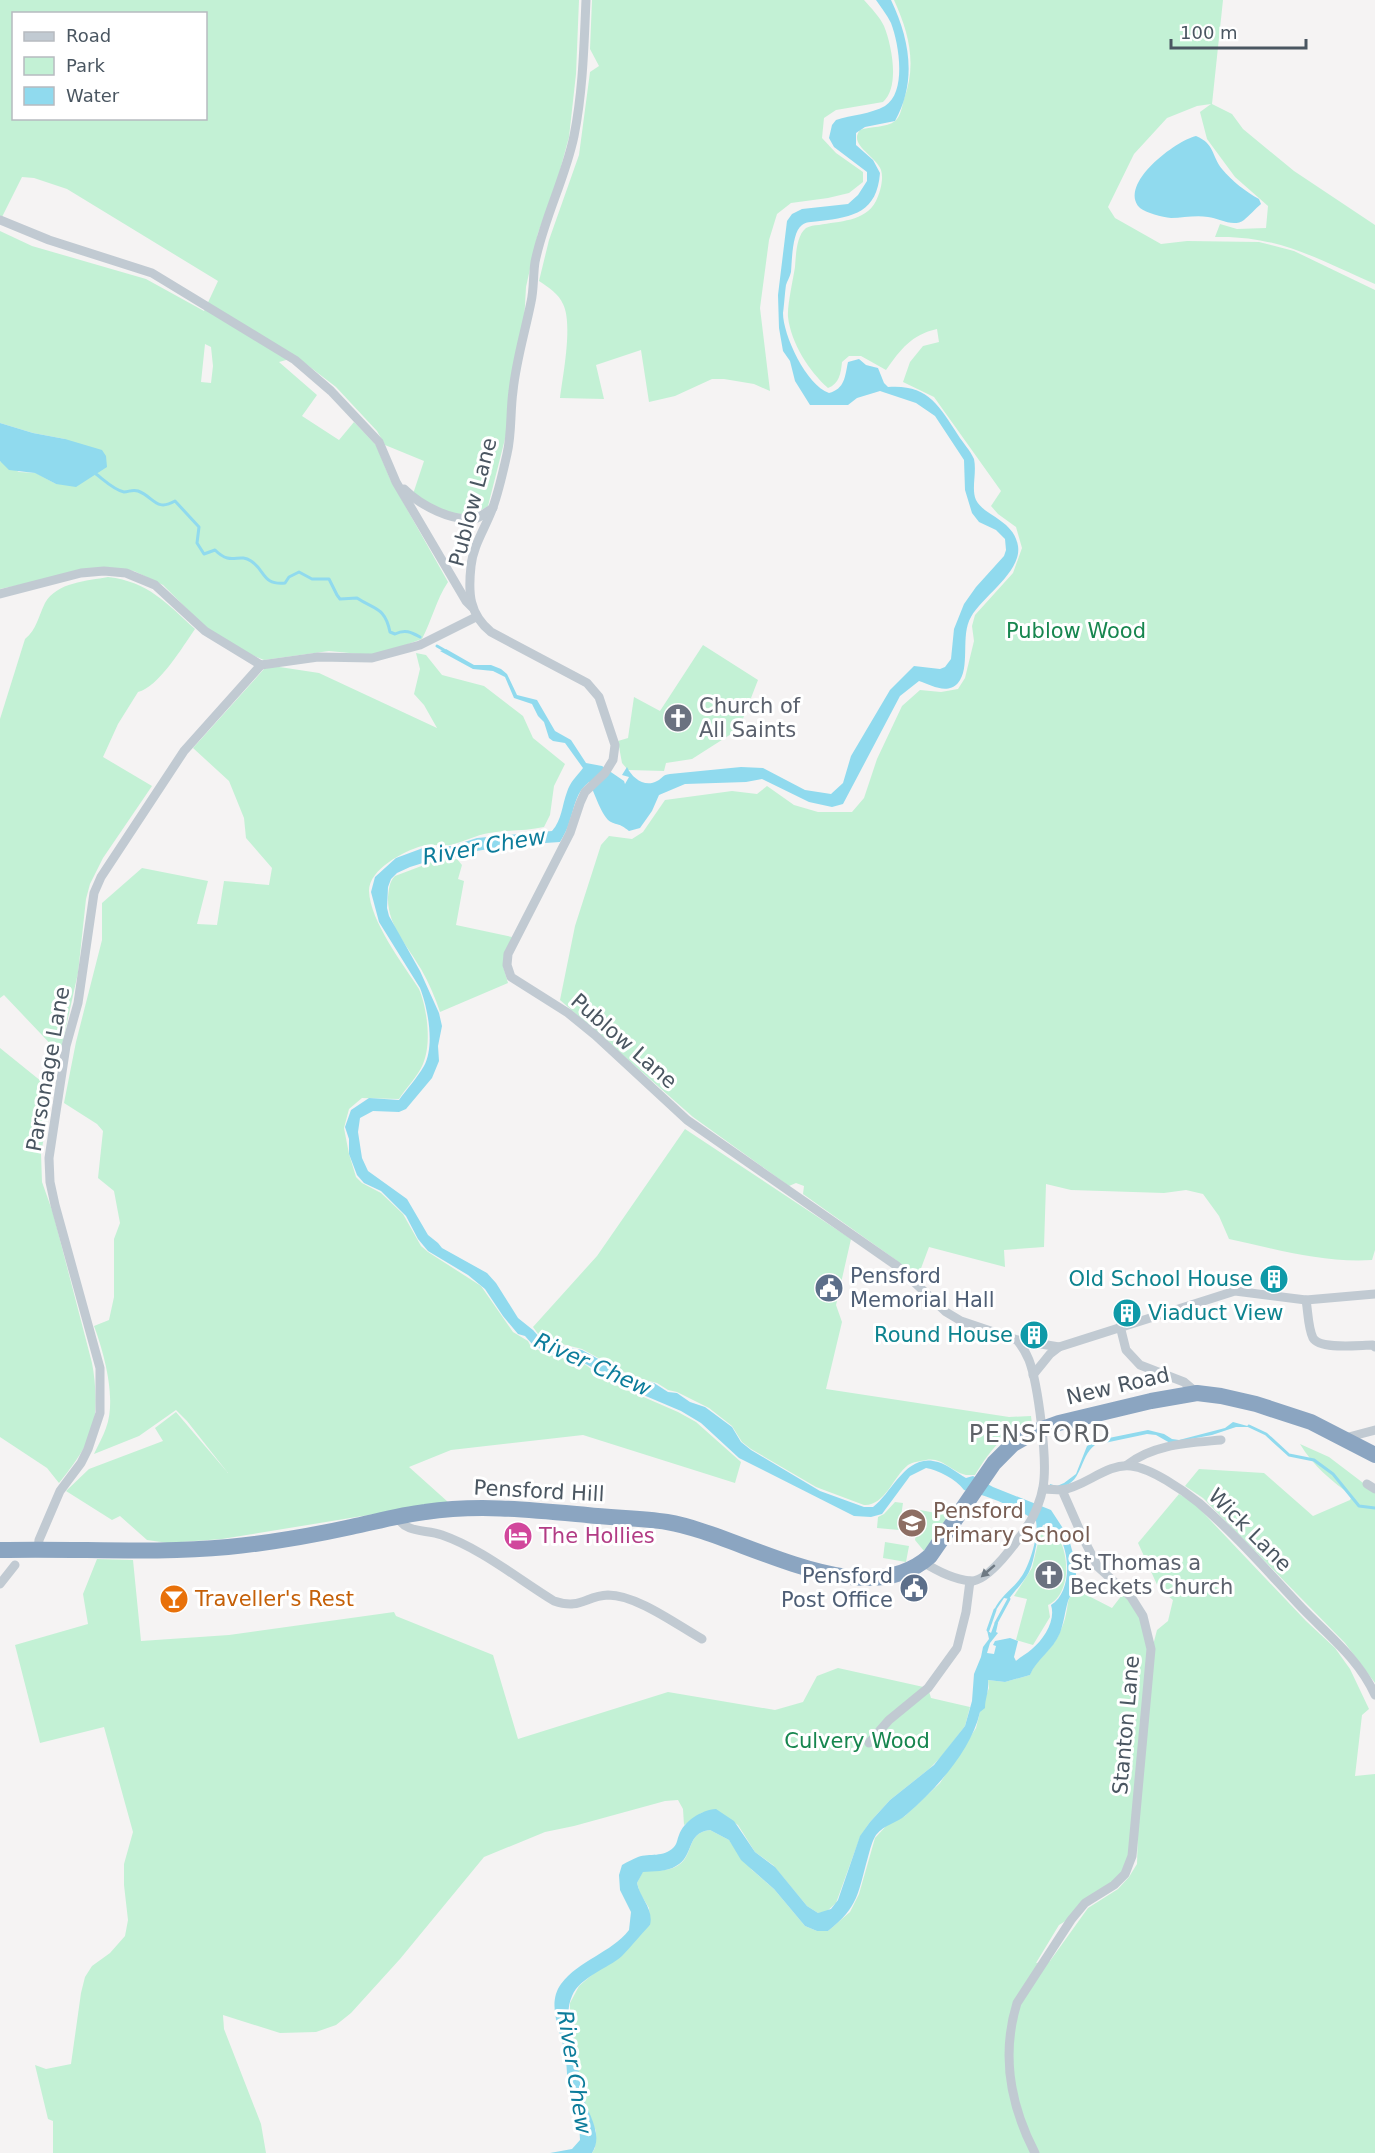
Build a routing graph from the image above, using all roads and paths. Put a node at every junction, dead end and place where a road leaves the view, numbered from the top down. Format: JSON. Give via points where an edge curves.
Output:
{"nodes":[{"id":1,"x":586,"y":0,"type":"edge"},
{"id":2,"x":0,"y":220,"type":"edge"},
{"id":3,"x":396,"y":482,"type":"junction"},
{"id":4,"x":493,"y":508,"type":"junction"},
{"id":5,"x":0,"y":594,"type":"edge"},
{"id":6,"x":472,"y":607,"type":"junction"},
{"id":7,"x":476,"y":617,"type":"junction"},
{"id":8,"x":261,"y":665,"type":"junction"},
{"id":9,"x":1375,"y":1294,"type":"edge"},
{"id":10,"x":1306,"y":1300,"type":"junction"},
{"id":11,"x":1120,"y":1326,"type":"junction"},
{"id":12,"x":1017,"y":1340,"type":"junction"},
{"id":13,"x":1059,"y":1347,"type":"junction"},
{"id":14,"x":1375,"y":1347,"type":"edge"},
{"id":15,"x":1033,"y":1375,"type":"junction"},
{"id":16,"x":1197,"y":1393,"type":"junction"},
{"id":17,"x":1042,"y":1429,"type":"junction"},
{"id":18,"x":1375,"y":1430,"type":"edge"},
{"id":19,"x":1345,"y":1438,"type":"junction"},
{"id":20,"x":1221,"y":1440,"type":"dead end"},
{"id":21,"x":1375,"y":1455,"type":"edge"},
{"id":22,"x":1127,"y":1465,"type":"junction"},
{"id":23,"x":1043,"y":1489,"type":"junction"},
{"id":24,"x":1062,"y":1490,"type":"junction"},
{"id":25,"x":397,"y":1517,"type":"junction"},
{"id":26,"x":0,"y":1550,"type":"edge"},
{"id":27,"x":38,"y":1550,"type":"junction"},
{"id":28,"x":923,"y":1562,"type":"junction"},
{"id":29,"x":15,"y":1565,"type":"dead end"},
{"id":30,"x":970,"y":1581,"type":"junction"},
{"id":31,"x":0,"y":1584,"type":"edge"},
{"id":32,"x":685,"y":1630,"type":"junction"},
{"id":33,"x":702,"y":1639,"type":"dead end"},
{"id":34,"x":678,"y":1640,"type":"dead end"},
{"id":35,"x":1375,"y":1695,"type":"edge"},
{"id":36,"x":869,"y":1743,"type":"dead end"},
{"id":37,"x":1035,"y":2153,"type":"edge"}],
"edges":[{"from":1,"to":4,"type":"street","name":"Publow Lane","via":[[574,135],[539,244],[533,295],[514,383],[511,434]]},
{"from":2,"to":3,"type":"street","via":[[152,273],[295,360],[379,442]]},
{"from":3,"to":4,"type":"street","via":[[428,508],[445,514],[477,518]]},
{"from":3,"to":6,"type":"street"},
{"from":4,"to":6,"type":"street","name":"Publow Lane","via":[[471,565]]},
{"from":5,"to":8,"type":"street","via":[[81,573],[126,573],[155,585],[205,631]]},
{"from":6,"to":7,"type":"street","name":"Publow Lane"},
{"from":7,"to":8,"type":"street","via":[[437,638],[396,653]]},
{"from":7,"to":12,"type":"street","name":"Publow Lane","via":[[491,632],[587,682],[599,698],[615,745],[613,760],[605,773],[585,792],[570,833],[508,954],[511,976],[596,1035],[687,1120],[897,1266],[946,1312]]},
{"from":8,"to":27,"type":"street","name":"Parsonage Lane","via":[[184,751],[94,893],[49,1158],[50,1182],[100,1368],[100,1405],[88,1449],[60,1491]]},
{"from":9,"to":10,"type":"street"},
{"from":10,"to":11,"type":"street","via":[[1235,1291]]},
{"from":10,"to":14,"type":"street","via":[[1312,1337],[1318,1344]]},
{"from":11,"to":13,"type":"street"},
{"from":11,"to":16,"type":"street","via":[[1125,1350],[1140,1365],[1184,1382]]},
{"from":12,"to":13,"type":"street","name":"Publow Lane"},
{"from":12,"to":15,"type":"street"},
{"from":13,"to":15,"type":"street"},
{"from":15,"to":17,"type":"street"},
{"from":16,"to":17,"type":"highway","name":"New Road"},
{"from":16,"to":19,"type":"highway","name":"New Road","via":[[1277,1409]]},
{"from":17,"to":23,"type":"street"},
{"from":17,"to":28,"type":"highway","name":"New Road","via":[[1012,1444],[1000,1455]]},
{"from":18,"to":19,"type":"street"},
{"from":19,"to":21,"type":"highway","name":"New Road"},
{"from":20,"to":22,"type":"street","via":[[1165,1447],[1141,1455]]},
{"from":22,"to":24,"type":"street"},
{"from":22,"to":35,"type":"street","name":"Wick Lane","via":[[1158,1475],[1198,1502],[1341,1644]]},
{"from":23,"to":24,"type":"street"},
{"from":23,"to":30,"type":"street","one_way":true,"via":[[1030,1523],[1010,1551],[986,1574]]},
{"from":24,"to":37,"type":"street","name":"Stanton Lane","via":[[1098,1567],[1131,1598],[1143,1616],[1151,1649],[1132,1856],[1125,1874],[1084,1903],[1071,1920],[1017,2003],[1012,2018],[1008,2070],[1012,2097]]},
{"from":25,"to":27,"type":"highway","name":"Pensford Hill","via":[[229,1547],[136,1552]]},
{"from":25,"to":28,"type":"highway","name":"Pensford Hill","via":[[432,1511],[510,1508],[656,1521],[700,1531],[807,1569],[858,1578],[897,1573]]},
{"from":25,"to":32,"type":"street","via":[[406,1528],[443,1536],[479,1554],[554,1601],[576,1605],[608,1595],[622,1597]]},
{"from":26,"to":27,"type":"highway","name":"Pensford Hill"},
{"from":28,"to":30,"type":"street"},
{"from":29,"to":31,"type":"street"},
{"from":30,"to":36,"type":"street","via":[[957,1648],[928,1688]]},
{"from":32,"to":33,"type":"street"},
{"from":32,"to":34,"type":"street"}]}
